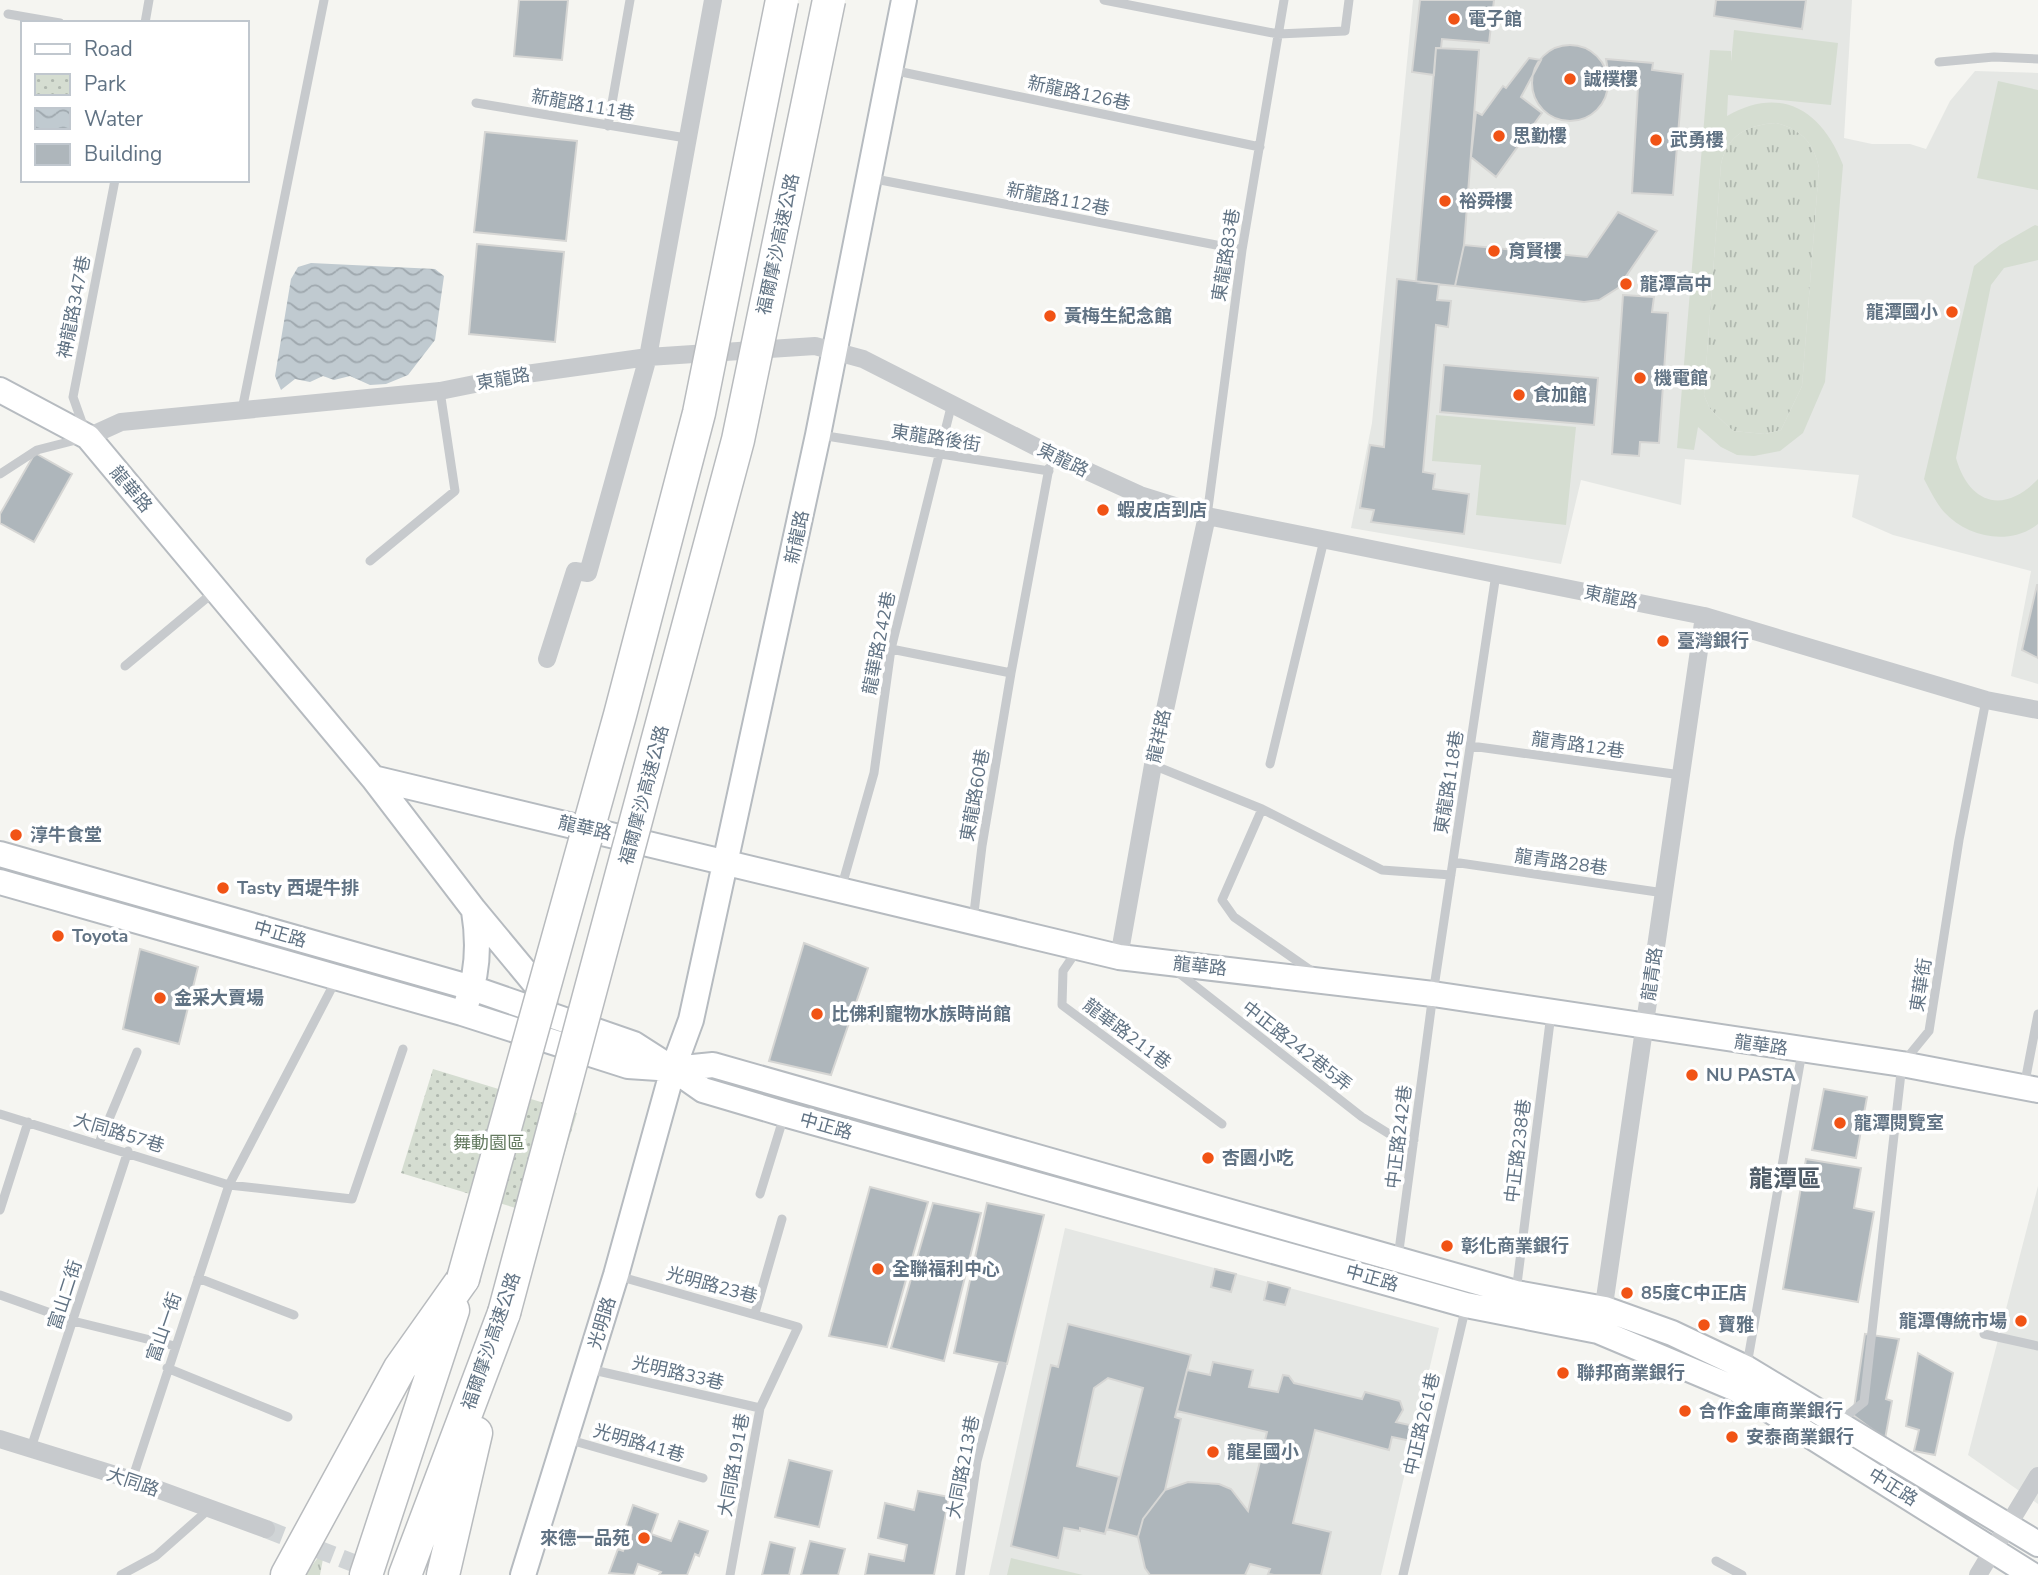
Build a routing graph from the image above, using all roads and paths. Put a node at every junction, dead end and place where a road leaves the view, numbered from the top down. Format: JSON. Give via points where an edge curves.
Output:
{"nodes":[{"id":1,"x":149,"y":0,"type":"edge"},
{"id":2,"x":324,"y":0,"type":"edge"},
{"id":3,"x":630,"y":0,"type":"edge"},
{"id":4,"x":713,"y":0,"type":"edge"},
{"id":5,"x":782,"y":0,"type":"edge"},
{"id":6,"x":830,"y":0,"type":"edge"},
{"id":7,"x":904,"y":0,"type":"edge"},
{"id":8,"x":1104,"y":0,"type":"edge"},
{"id":9,"x":1284,"y":0,"type":"edge"},
{"id":10,"x":1349,"y":0,"type":"edge"},
{"id":11,"x":8,"y":14,"type":"dead end"},
{"id":12,"x":48,"y":21,"type":"edge"},
{"id":13,"x":145,"y":21,"type":"edge"},
{"id":14,"x":1278,"y":34,"type":"junction"},
{"id":15,"x":2038,"y":59,"type":"edge"},
{"id":16,"x":1938,"y":62,"type":"dead end"},
{"id":17,"x":892,"y":70,"type":"junction"},
{"id":18,"x":476,"y":103,"type":"dead end"},
{"id":19,"x":608,"y":126,"type":"junction"},
{"id":20,"x":686,"y":138,"type":"junction"},
{"id":21,"x":1260,"y":147,"type":"junction"},
{"id":22,"x":868,"y":178,"type":"junction"},
{"id":23,"x":115,"y":182,"type":"edge"},
{"id":24,"x":1242,"y":250,"type":"junction"},
{"id":25,"x":834,"y":353,"type":"junction"},
{"id":26,"x":648,"y":357,"type":"junction"},
{"id":27,"x":0,"y":390,"type":"edge"},
{"id":28,"x":440,"y":391,"type":"junction"},
{"id":29,"x":952,"y":403,"type":"junction"},
{"id":30,"x":242,"y":410,"type":"junction"},
{"id":31,"x":818,"y":435,"type":"junction"},
{"id":32,"x":88,"y":437,"type":"junction"},
{"id":33,"x":939,"y":455,"type":"junction"},
{"id":34,"x":1050,"y":463,"type":"junction"},
{"id":35,"x":0,"y":474,"type":"edge"},
{"id":36,"x":1207,"y":516,"type":"junction"},
{"id":37,"x":1324,"y":540,"type":"junction"},
{"id":38,"x":370,"y":561,"type":"dead end"},
{"id":39,"x":1496,"y":574,"type":"junction"},
{"id":40,"x":215,"y":590,"type":"junction"},
{"id":41,"x":1704,"y":616,"type":"junction"},
{"id":42,"x":891,"y":649,"type":"junction"},
{"id":43,"x":547,"y":659,"type":"dead end"},
{"id":44,"x":125,"y":666,"type":"dead end"},
{"id":45,"x":1012,"y":673,"type":"junction"},
{"id":46,"x":1986,"y":700,"type":"junction"},
{"id":47,"x":2038,"y":710,"type":"edge"},
{"id":48,"x":1471,"y":746,"type":"junction"},
{"id":49,"x":1270,"y":764,"type":"dead end"},
{"id":50,"x":1153,"y":765,"type":"junction"},
{"id":51,"x":1681,"y":775,"type":"junction"},
{"id":52,"x":373,"y":778,"type":"junction"},
{"id":53,"x":1262,"y":809,"type":"junction"},
{"id":54,"x":0,"y":854,"type":"edge"},
{"id":55,"x":727,"y":862,"type":"junction"},
{"id":56,"x":1453,"y":862,"type":"junction"},
{"id":57,"x":1451,"y":875,"type":"junction"},
{"id":58,"x":0,"y":882,"type":"edge"},
{"id":59,"x":841,"y":891,"type":"junction"},
{"id":60,"x":1664,"y":893,"type":"junction"},
{"id":61,"x":474,"y":910,"type":"junction"},
{"id":62,"x":972,"y":923,"type":"junction"},
{"id":63,"x":1079,"y":949,"type":"junction"},
{"id":64,"x":347,"y":954,"type":"junction"},
{"id":65,"x":1119,"y":957,"type":"junction"},
{"id":66,"x":1165,"y":963,"type":"junction"},
{"id":67,"x":337,"y":978,"type":"junction"},
{"id":68,"x":1324,"y":979,"type":"junction"},
{"id":69,"x":472,"y":988,"type":"junction"},
{"id":70,"x":1433,"y":994,"type":"junction"},
{"id":71,"x":1551,"y":1012,"type":"junction"},
{"id":72,"x":462,"y":1013,"type":"junction"},
{"id":73,"x":546,"y":1013,"type":"junction"},
{"id":74,"x":2038,"y":1014,"type":"edge"},
{"id":75,"x":1644,"y":1028,"type":"junction"},
{"id":76,"x":540,"y":1038,"type":"junction"},
{"id":77,"x":403,"y":1049,"type":"dead end"},
{"id":78,"x":1802,"y":1051,"type":"junction"},
{"id":79,"x":137,"y":1052,"type":"dead end"},
{"id":80,"x":1902,"y":1064,"type":"junction"},
{"id":81,"x":673,"y":1069,"type":"junction"},
{"id":82,"x":2031,"y":1090,"type":"edge"},
{"id":83,"x":0,"y":1114,"type":"edge"},
{"id":84,"x":784,"y":1114,"type":"junction"},
{"id":85,"x":907,"y":1121,"type":"junction"},
{"id":86,"x":28,"y":1122,"type":"junction"},
{"id":87,"x":1222,"y":1124,"type":"dead end"},
{"id":88,"x":1414,"y":1140,"type":"junction"},
{"id":89,"x":99,"y":1143,"type":"junction"},
{"id":90,"x":898,"y":1146,"type":"junction"},
{"id":91,"x":128,"y":1151,"type":"junction"},
{"id":92,"x":229,"y":1185,"type":"junction"},
{"id":93,"x":760,"y":1194,"type":"dead end"},
{"id":94,"x":0,"y":1210,"type":"edge"},
{"id":95,"x":782,"y":1219,"type":"dead end"},
{"id":96,"x":1398,"y":1259,"type":"junction"},
{"id":97,"x":617,"y":1275,"type":"junction"},
{"id":98,"x":198,"y":1278,"type":"junction"},
{"id":99,"x":463,"y":1279,"type":"junction"},
{"id":100,"x":1472,"y":1281,"type":"junction"},
{"id":101,"x":1394,"y":1284,"type":"junction"},
{"id":102,"x":1516,"y":1293,"type":"junction"},
{"id":103,"x":0,"y":1295,"type":"edge"},
{"id":104,"x":1466,"y":1305,"type":"junction"},
{"id":105,"x":505,"y":1313,"type":"junction"},
{"id":106,"x":755,"y":1313,"type":"junction"},
{"id":107,"x":294,"y":1315,"type":"dead end"},
{"id":108,"x":1602,"y":1320,"type":"junction"},
{"id":109,"x":73,"y":1321,"type":"junction"},
{"id":110,"x":798,"y":1327,"type":"joint"},
{"id":111,"x":1984,"y":1334,"type":"dead end"},
{"id":112,"x":175,"y":1346,"type":"junction"},
{"id":113,"x":2038,"y":1346,"type":"edge"},
{"id":114,"x":1002,"y":1366,"type":"dead end"},
{"id":115,"x":167,"y":1368,"type":"junction"},
{"id":116,"x":588,"y":1369,"type":"junction"},
{"id":117,"x":1741,"y":1379,"type":"junction"},
{"id":118,"x":760,"y":1408,"type":"junction"},
{"id":119,"x":288,"y":1417,"type":"dead end"},
{"id":120,"x":1838,"y":1422,"type":"junction"},
{"id":121,"x":0,"y":1439,"type":"edge"},
{"id":122,"x":567,"y":1439,"type":"junction"},
{"id":123,"x":31,"y":1448,"type":"junction"},
{"id":124,"x":2038,"y":1476,"type":"edge"},
{"id":125,"x":703,"y":1478,"type":"dead end"},
{"id":126,"x":132,"y":1480,"type":"junction"},
{"id":127,"x":208,"y":1510,"type":"junction"},
{"id":128,"x":266,"y":1529,"type":"tunnel mouth"},
{"id":129,"x":2001,"y":1538,"type":"junction"},
{"id":130,"x":2038,"y":1544,"type":"edge"},
{"id":131,"x":1716,"y":1561,"type":"dead end"},
{"id":132,"x":121,"y":1575,"type":"edge"},
{"id":133,"x":287,"y":1575,"type":"edge"},
{"id":134,"x":366,"y":1575,"type":"edge"},
{"id":135,"x":405,"y":1575,"type":"edge"},
{"id":136,"x":443,"y":1575,"type":"edge"},
{"id":137,"x":523,"y":1575,"type":"edge"},
{"id":138,"x":730,"y":1575,"type":"edge"},
{"id":139,"x":960,"y":1575,"type":"edge"},
{"id":140,"x":1403,"y":1575,"type":"edge"},
{"id":141,"x":1742,"y":1575,"type":"edge"},
{"id":142,"x":1978,"y":1575,"type":"edge"},
{"id":143,"x":2032,"y":1575,"type":"edge"}],
"edges":[{"from":1,"to":13,"type":"lane"},
{"from":2,"to":30,"type":"lane"},
{"from":3,"to":19,"type":"lane"},
{"from":4,"to":20,"type":"street"},
{"from":5,"to":99,"type":"highway","bridge":true,"via":[[699,413]]},
{"from":6,"to":105,"type":"highway","name":"福爾摩沙高速公路","bridge":true,"via":[[738,440]]},
{"from":7,"to":17,"type":"street","name":"新龍路"},
{"from":8,"to":14,"type":"lane"},
{"from":9,"to":14,"type":"lane","name":"東龍路83巷"},
{"from":10,"to":14,"type":"lane","via":[[1345,31]]},
{"from":11,"to":12,"type":"lane"},
{"from":14,"to":21,"type":"lane","name":"東龍路83巷"},
{"from":15,"to":16,"type":"lane"},
{"from":17,"to":21,"type":"lane","name":"新龍路126巷"},
{"from":17,"to":22,"type":"street","name":"新龍路"},
{"from":18,"to":19,"type":"lane","name":"新龍路111巷"},
{"from":19,"to":20,"type":"lane","name":"新龍路111巷"},
{"from":20,"to":26,"type":"street"},
{"from":21,"to":24,"type":"lane","name":"東龍路83巷"},
{"from":22,"to":24,"type":"lane","name":"新龍路112巷"},
{"from":22,"to":25,"type":"street","name":"新龍路"},
{"from":23,"to":32,"type":"lane","name":"神龍路347巷","via":[[73,397]]},
{"from":24,"to":36,"type":"lane","name":"東龍路83巷"},
{"from":25,"to":26,"type":"street","name":"東龍路","via":[[815,346]]},
{"from":25,"to":29,"type":"street","name":"東龍路","via":[[863,359]]},
{"from":25,"to":31,"type":"street","name":"新龍路"},
{"from":26,"to":28,"type":"street","name":"東龍路"},
{"from":26,"to":43,"type":"street","via":[[588,573],[575,571]]},
{"from":27,"to":32,"type":"street","name":"龍華路"},
{"from":28,"to":30,"type":"street","name":"東龍路"},
{"from":28,"to":38,"type":"lane","via":[[456,492]]},
{"from":29,"to":33,"type":"lane","name":"龍華路242巷"},
{"from":29,"to":34,"type":"street","name":"東龍路"},
{"from":30,"to":32,"type":"street","name":"東龍路","via":[[121,422]]},
{"from":31,"to":33,"type":"lane","name":"東龍路後街"},
{"from":31,"to":55,"type":"street","name":"新龍路"},
{"from":32,"to":35,"type":"lane","via":[[37,450]]},
{"from":32,"to":40,"type":"street","name":"龍華路"},
{"from":33,"to":34,"type":"lane","name":"東龍路後街"},
{"from":33,"to":42,"type":"lane","name":"龍華路242巷"},
{"from":34,"to":36,"type":"street","name":"東龍路"},
{"from":34,"to":45,"type":"lane","name":"東龍路60巷"},
{"from":36,"to":37,"type":"street","name":"東龍路"},
{"from":36,"to":50,"type":"street","name":"龍祥路"},
{"from":37,"to":39,"type":"street","name":"東龍路"},
{"from":37,"to":49,"type":"lane"},
{"from":39,"to":41,"type":"street","name":"東龍路"},
{"from":39,"to":48,"type":"lane","name":"東龍路118巷"},
{"from":40,"to":44,"type":"lane"},
{"from":40,"to":52,"type":"street","name":"龍華路"},
{"from":41,"to":46,"type":"street","name":"東龍路"},
{"from":41,"to":51,"type":"street","name":"龍青路"},
{"from":42,"to":45,"type":"lane"},
{"from":42,"to":59,"type":"lane","name":"龍華路242巷","via":[[874,773]]},
{"from":45,"to":62,"type":"lane","name":"東龍路60巷"},
{"from":46,"to":47,"type":"street","name":"東龍路"},
{"from":46,"to":80,"type":"lane","name":"東華街","via":[[1930,1031]]},
{"from":48,"to":51,"type":"lane","name":"龍青路12巷"},
{"from":48,"to":56,"type":"lane","name":"東龍路118巷"},
{"from":50,"to":53,"type":"lane"},
{"from":50,"to":65,"type":"street","name":"龍祥路"},
{"from":51,"to":60,"type":"street","name":"龍青路"},
{"from":52,"to":55,"type":"street","name":"龍華路"},
{"from":52,"to":61,"type":"street","name":"龍華路"},
{"from":53,"to":57,"type":"lane","via":[[1382,870]]},
{"from":53,"to":68,"type":"lane","via":[[1222,900],[1234,917]]},
{"from":54,"to":64,"type":"street","name":"中正路"},
{"from":55,"to":59,"type":"street","name":"龍華路"},
{"from":55,"to":81,"type":"street","name":"新龍路","via":[[691,1020]]},
{"from":56,"to":57,"type":"lane","name":"東龍路118巷"},
{"from":56,"to":60,"type":"lane","name":"龍青路28巷"},
{"from":57,"to":70,"type":"lane","name":"東龍路118巷"},
{"from":58,"to":67,"type":"street","name":"中正路"},
{"from":59,"to":62,"type":"street","name":"龍華路"},
{"from":60,"to":75,"type":"street","name":"龍青路"},
{"from":61,"to":69,"type":"street","via":[[479,937]]},
{"from":61,"to":73,"type":"street","name":"龍華路","via":[[542,992]]},
{"from":62,"to":63,"type":"street","name":"龍華路"},
{"from":63,"to":65,"type":"street","name":"龍華路"},
{"from":63,"to":87,"type":"lane","name":"龍華路211巷","via":[[1063,971],[1062,1005]]},
{"from":64,"to":67,"type":"lane","name":"富山一街"},
{"from":64,"to":69,"type":"street","name":"中正路"},
{"from":65,"to":66,"type":"street","name":"龍華路"},
{"from":66,"to":68,"type":"street","name":"龍華路"},
{"from":66,"to":88,"type":"lane","name":"中正路242巷5弄","via":[[1362,1117],[1399,1140]]},
{"from":67,"to":72,"type":"street","name":"中正路"},
{"from":67,"to":92,"type":"lane","name":"富山一街"},
{"from":68,"to":70,"type":"street","name":"龍華路"},
{"from":69,"to":72,"type":"street"},
{"from":69,"to":73,"type":"street","name":"中正路"},
{"from":70,"to":71,"type":"street","name":"龍華路"},
{"from":70,"to":88,"type":"lane","name":"中正路242巷"},
{"from":71,"to":75,"type":"street","name":"龍華路"},
{"from":71,"to":102,"type":"lane","name":"中正路238巷"},
{"from":72,"to":76,"type":"street","name":"中正路"},
{"from":73,"to":76,"type":"street"},
{"from":73,"to":81,"type":"street","name":"中正路","via":[[634,1044]]},
{"from":74,"to":82,"type":"lane"},
{"from":75,"to":78,"type":"street","name":"龍華路"},
{"from":75,"to":108,"type":"street","name":"龍青路"},
{"from":76,"to":81,"type":"street","name":"中正路","via":[[628,1066]]},
{"from":77,"to":92,"type":"lane","name":"大同路57巷","via":[[352,1199]]},
{"from":78,"to":80,"type":"street","name":"龍華路"},
{"from":78,"to":117,"type":"lane"},
{"from":79,"to":89,"type":"lane"},
{"from":80,"to":82,"type":"street","name":"龍華路"},
{"from":80,"to":120,"type":"lane","via":[[1864,1402]]},
{"from":81,"to":84,"type":"street","name":"中正路","via":[[703,1090]]},
{"from":81,"to":85,"type":"street","name":"中正路","via":[[713,1065]]},
{"from":81,"to":97,"type":"street","name":"光明路"},
{"from":83,"to":86,"type":"lane","name":"大同路57巷"},
{"from":84,"to":90,"type":"street","name":"中正路"},
{"from":84,"to":93,"type":"lane"},
{"from":85,"to":90,"type":"street"},
{"from":85,"to":96,"type":"street","name":"中正路"},
{"from":86,"to":89,"type":"lane","name":"大同路57巷"},
{"from":86,"to":94,"type":"lane"},
{"from":88,"to":96,"type":"lane","name":"中正路242巷"},
{"from":89,"to":91,"type":"lane","name":"大同路57巷"},
{"from":90,"to":101,"type":"street","name":"中正路"},
{"from":91,"to":92,"type":"lane","name":"大同路57巷"},
{"from":91,"to":109,"type":"lane","name":"富山二街"},
{"from":92,"to":98,"type":"lane","name":"富山一街"},
{"from":95,"to":106,"type":"lane"},
{"from":96,"to":100,"type":"street","name":"中正路"},
{"from":96,"to":101,"type":"lane","name":"中正路242巷"},
{"from":97,"to":106,"type":"lane","name":"光明路23巷"},
{"from":97,"to":116,"type":"street","name":"光明路"},
{"from":98,"to":107,"type":"lane"},
{"from":98,"to":112,"type":"lane","name":"富山一街"},
{"from":99,"to":133,"type":"highway","via":[[400,1368]]},
{"from":99,"to":134,"type":"highway"},
{"from":100,"to":102,"type":"street","name":"中正路"},
{"from":100,"to":104,"type":"lane","name":"中正路261巷"},
{"from":101,"to":104,"type":"street","name":"中正路"},
{"from":102,"to":108,"type":"street","name":"中正路"},
{"from":103,"to":109,"type":"lane"},
{"from":104,"to":108,"type":"street","name":"中正路"},
{"from":104,"to":140,"type":"lane","name":"中正路261巷"},
{"from":105,"to":135,"type":"highway","name":"福爾摩沙高速公路"},
{"from":105,"to":136,"type":"highway"},
{"from":106,"to":110,"type":"lane","name":"光明路23巷"},
{"from":108,"to":117,"type":"street","name":"中正路"},
{"from":109,"to":112,"type":"lane"},
{"from":109,"to":123,"type":"lane","name":"富山二街"},
{"from":110,"to":118,"type":"lane","name":"大同路191巷"},
{"from":111,"to":113,"type":"lane"},
{"from":112,"to":115,"type":"lane","name":"富山一街"},
{"from":114,"to":139,"type":"lane","name":"大同路213巷","via":[[977,1461]]},
{"from":115,"to":119,"type":"lane"},
{"from":115,"to":126,"type":"lane","name":"富山一街"},
{"from":116,"to":118,"type":"lane","name":"光明路33巷"},
{"from":116,"to":122,"type":"street","name":"光明路"},
{"from":117,"to":120,"type":"street","name":"中正路"},
{"from":117,"to":129,"type":"street","name":"中正路"},
{"from":118,"to":138,"type":"lane","name":"大同路191巷"},
{"from":120,"to":129,"type":"street","name":"中正路"},
{"from":121,"to":123,"type":"street","name":"大同路"},
{"from":122,"to":125,"type":"lane","name":"光明路41巷"},
{"from":122,"to":137,"type":"street","name":"光明路"},
{"from":123,"to":126,"type":"street","name":"大同路"},
{"from":124,"to":129,"type":"street"},
{"from":126,"to":127,"type":"street","name":"大同路"},
{"from":127,"to":128,"type":"street","name":"大同路"},
{"from":127,"to":132,"type":"lane","via":[[156,1556]]},
{"from":129,"to":130,"type":"street","name":"中正路"},
{"from":129,"to":142,"type":"street"},
{"from":129,"to":143,"type":"street","name":"中正路"},
{"from":131,"to":141,"type":"lane"}]}
